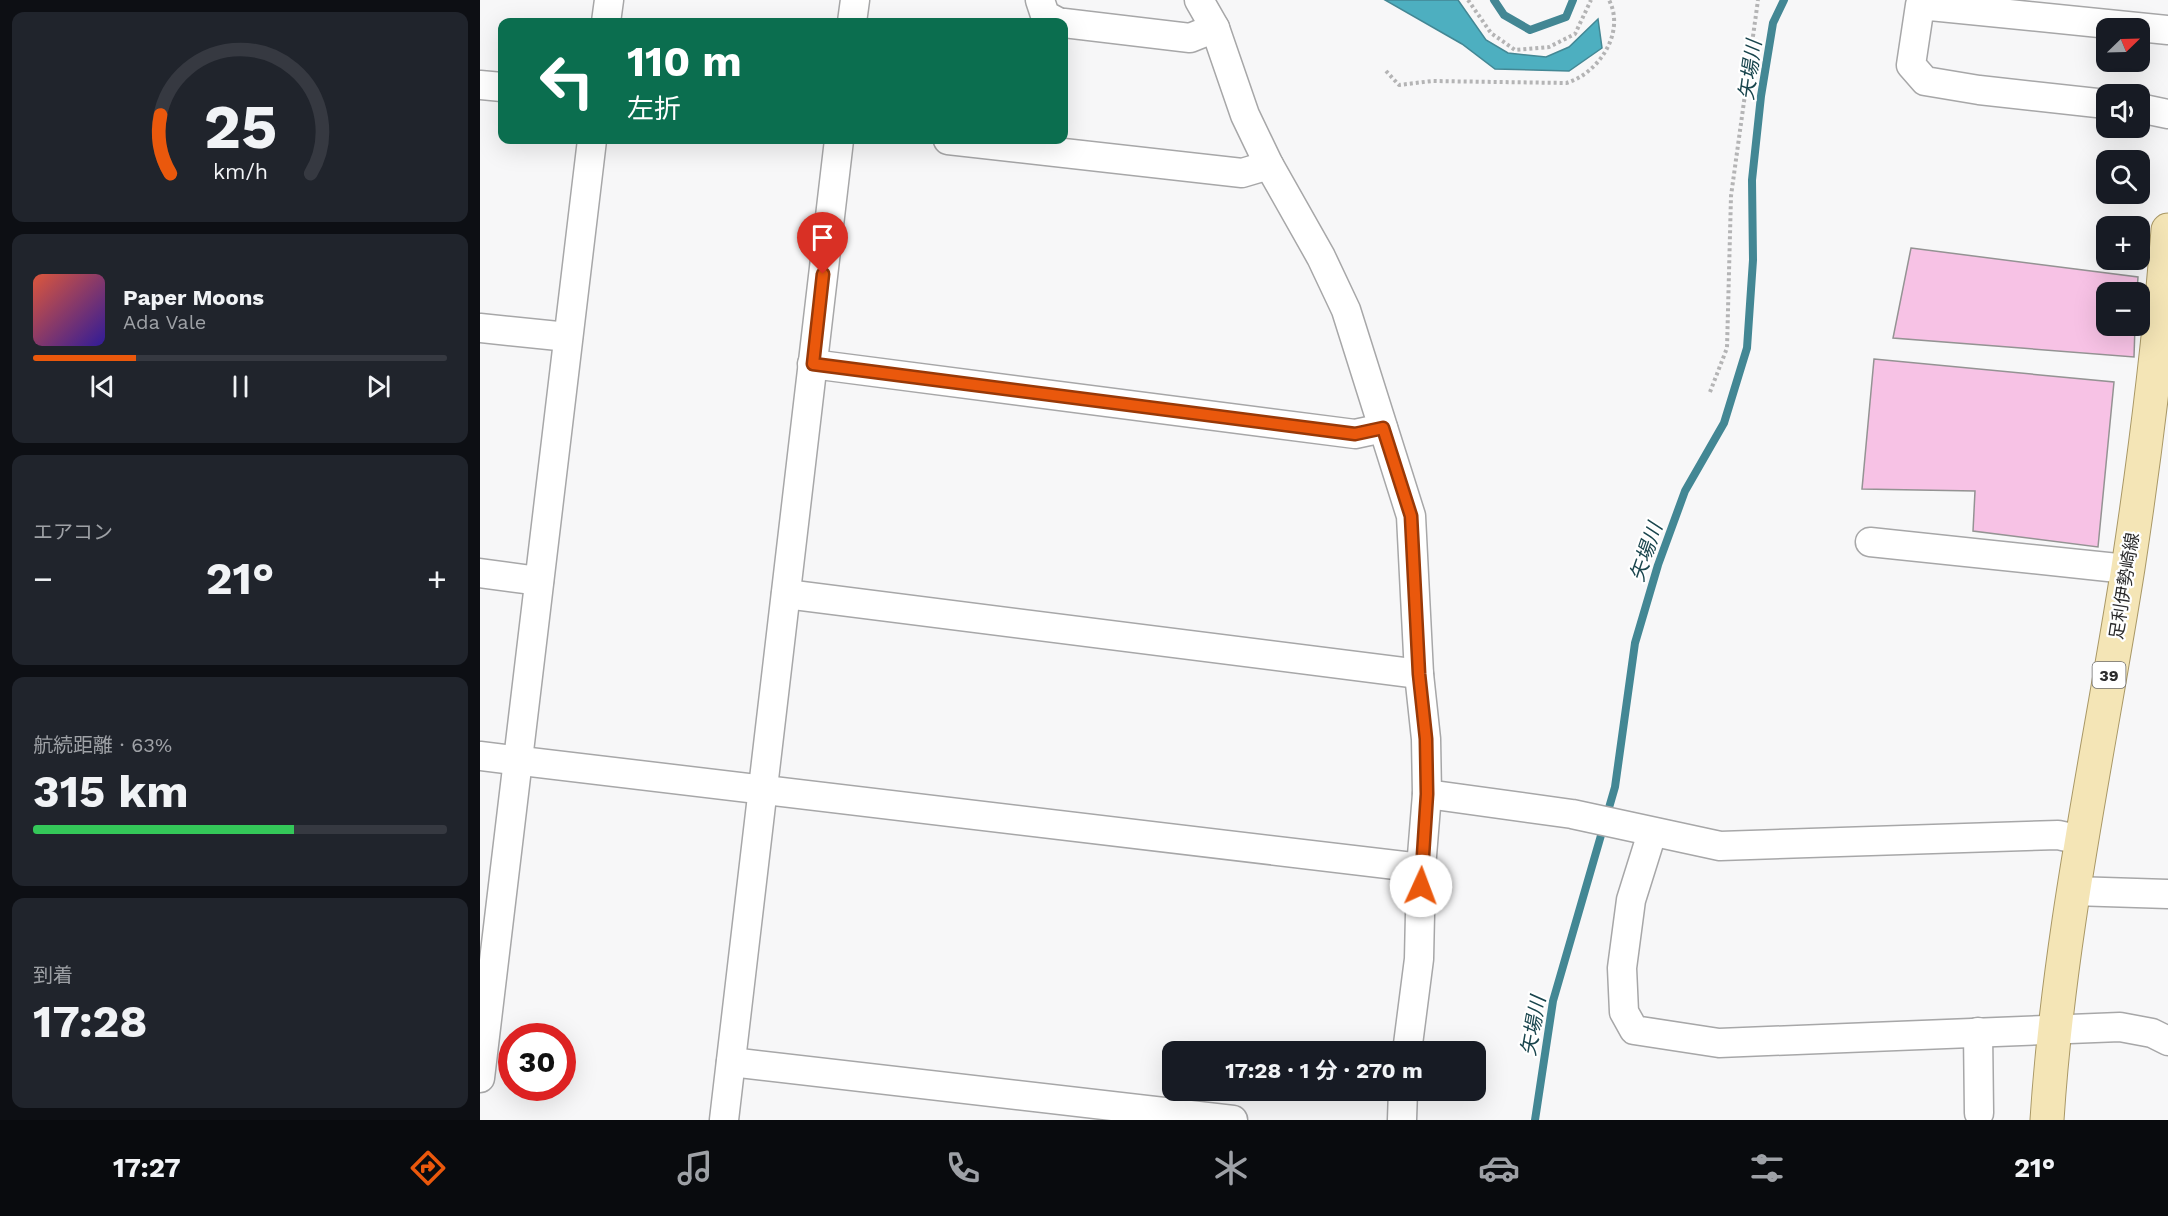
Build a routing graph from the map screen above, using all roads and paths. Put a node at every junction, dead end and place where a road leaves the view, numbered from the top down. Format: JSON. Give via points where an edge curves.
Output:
{"nodes":[{"id":1,"x":609,"y":0,"type":"edge"},
{"id":2,"x":855,"y":0,"type":"edge"},
{"id":3,"x":1040,"y":0,"type":"edge"},
{"id":4,"x":1199,"y":0,"type":"edge"},
{"id":5,"x":1468,"y":0,"type":"edge"},
{"id":6,"x":1591,"y":0,"type":"edge"},
{"id":7,"x":1610,"y":0,"type":"edge"},
{"id":8,"x":1758,"y":0,"type":"edge"},
{"id":9,"x":607,"y":18,"type":"edge"},
{"id":10,"x":853,"y":18,"type":"edge"},
{"id":11,"x":1051,"y":18,"type":"edge"},
{"id":12,"x":1068,"y":23,"type":"edge"},
{"id":13,"x":1215,"y":28,"type":"junction"},
{"id":14,"x":2168,"y":30,"type":"edge"},
{"id":15,"x":1386,"y":71,"type":"dead end"},
{"id":16,"x":480,"y":85,"type":"edge"},
{"id":17,"x":498,"y":87,"type":"edge"},
{"id":18,"x":2096,"y":103,"type":"edge"},
{"id":19,"x":2150,"y":110,"type":"edge"},
{"id":20,"x":2168,"y":114,"type":"edge"},
{"id":21,"x":592,"y":144,"type":"edge"},
{"id":22,"x":839,"y":144,"type":"edge"},
{"id":23,"x":984,"y":144,"type":"edge"},
{"id":24,"x":1269,"y":165,"type":"junction"},
{"id":25,"x":2168,"y":230,"type":"edge"},
{"id":26,"x":2166,"y":285,"type":"edge"},
{"id":27,"x":480,"y":328,"type":"edge"},
{"id":28,"x":568,"y":337,"type":"junction"},
{"id":29,"x":813,"y":364,"type":"junction"},
{"id":30,"x":1710,"y":392,"type":"dead end"},
{"id":31,"x":1383,"y":428,"type":"junction"},
{"id":32,"x":1870,"y":542,"type":"dead end"},
{"id":33,"x":2127,"y":568,"type":"junction"},
{"id":34,"x":480,"y":573,"type":"edge"},
{"id":35,"x":539,"y":581,"type":"junction"},
{"id":36,"x":786,"y":594,"type":"junction"},
{"id":37,"x":1419,"y":674,"type":"junction"},
{"id":38,"x":480,"y":756,"type":"edge"},
{"id":39,"x":518,"y":761,"type":"junction"},
{"id":40,"x":763,"y":790,"type":"junction"},
{"id":41,"x":1427,"y":794,"type":"junction"},
{"id":42,"x":1644,"y":831,"type":"junction"},
{"id":43,"x":2080,"y":840,"type":"junction"},
{"id":44,"x":1421,"y":868,"type":"junction"},
{"id":45,"x":2073,"y":891,"type":"junction"},
{"id":46,"x":2168,"y":894,"type":"edge"},
{"id":47,"x":2055,"y":1029,"type":"junction"},
{"id":48,"x":1978,"y":1032,"type":"junction"},
{"id":49,"x":1408,"y":1041,"type":"edge"},
{"id":50,"x":2168,"y":1041,"type":"edge"},
{"id":51,"x":731,"y":1062,"type":"junction"},
{"id":52,"x":480,"y":1078,"type":"edge"},
{"id":53,"x":1403,"y":1101,"type":"edge"},
{"id":54,"x":1979,"y":1113,"type":"dead end"},
{"id":55,"x":724,"y":1120,"type":"edge"},
{"id":56,"x":1233,"y":1120,"type":"edge"},
{"id":57,"x":1402,"y":1120,"type":"edge"},
{"id":58,"x":2047,"y":1120,"type":"edge"}],
"edges":[{"from":1,"to":9,"type":"street"},
{"from":2,"to":10,"type":"street"},
{"from":3,"to":11,"type":"street","via":[[1045,15]]},
{"from":4,"to":13,"type":"street"},
{"from":5,"to":6,"type":"path","via":[[1491,33],[1515,50],[1549,47],[1575,34]]},
{"from":7,"to":15,"type":"path","via":[[1615,12],[1612,34],[1598,65],[1582,78],[1566,83],[1432,81],[1399,85]]},
{"from":8,"to":30,"type":"path","via":[[1731,196],[1727,348]]},
{"from":12,"to":13,"type":"street","via":[[1190,38]]},
{"from":13,"to":24,"type":"street","via":[[1245,114]]},
{"from":14,"to":18,"type":"street","via":[[1920,5],[1911,65],[1925,81]]},
{"from":16,"to":17,"type":"street"},
{"from":19,"to":20,"type":"street"},
{"from":21,"to":28,"type":"street"},
{"from":22,"to":29,"type":"street"},
{"from":23,"to":24,"type":"street","via":[[1242,173]]},
{"from":24,"to":31,"type":"street","via":[[1321,256],[1346,310]]},
{"from":25,"to":26,"type":"main road","name":"足利伊勢崎線","number":"39"},
{"from":26,"to":33,"type":"main road","name":"足利伊勢崎線","number":"39"},
{"from":27,"to":28,"type":"street"},
{"from":28,"to":35,"type":"street"},
{"from":29,"to":31,"type":"street","via":[[1355,434]]},
{"from":29,"to":36,"type":"street"},
{"from":31,"to":37,"type":"street","via":[[1411,516]]},
{"from":32,"to":33,"type":"street"},
{"from":33,"to":43,"type":"main road","name":"足利伊勢崎線","number":"39"},
{"from":34,"to":35,"type":"street"},
{"from":35,"to":39,"type":"street"},
{"from":36,"to":37,"type":"street"},
{"from":36,"to":40,"type":"street"},
{"from":37,"to":41,"type":"street"},
{"from":38,"to":39,"type":"street"},
{"from":39,"to":40,"type":"street"},
{"from":39,"to":52,"type":"street"},
{"from":40,"to":44,"type":"street"},
{"from":40,"to":51,"type":"street"},
{"from":41,"to":42,"type":"street","via":[[1572,814]]},
{"from":41,"to":44,"type":"street"},
{"from":42,"to":43,"type":"street","via":[[1720,846],[2058,835]]},
{"from":42,"to":48,"type":"street","via":[[1622,968],[1623,1012],[1634,1030],[1719,1043]]},
{"from":43,"to":45,"type":"main road","name":"足利伊勢崎線","number":"39"},
{"from":44,"to":49,"type":"street","via":[[1419,959]]},
{"from":45,"to":46,"type":"street"},
{"from":45,"to":47,"type":"main road","name":"足利伊勢崎線","number":"39"},
{"from":47,"to":48,"type":"street"},
{"from":47,"to":50,"type":"street","via":[[2120,1027],[2152,1033]]},
{"from":47,"to":58,"type":"main road","name":"足利伊勢崎線","number":"39"},
{"from":48,"to":54,"type":"street"},
{"from":51,"to":55,"type":"street"},
{"from":51,"to":56,"type":"street"},
{"from":53,"to":57,"type":"street"}]}
